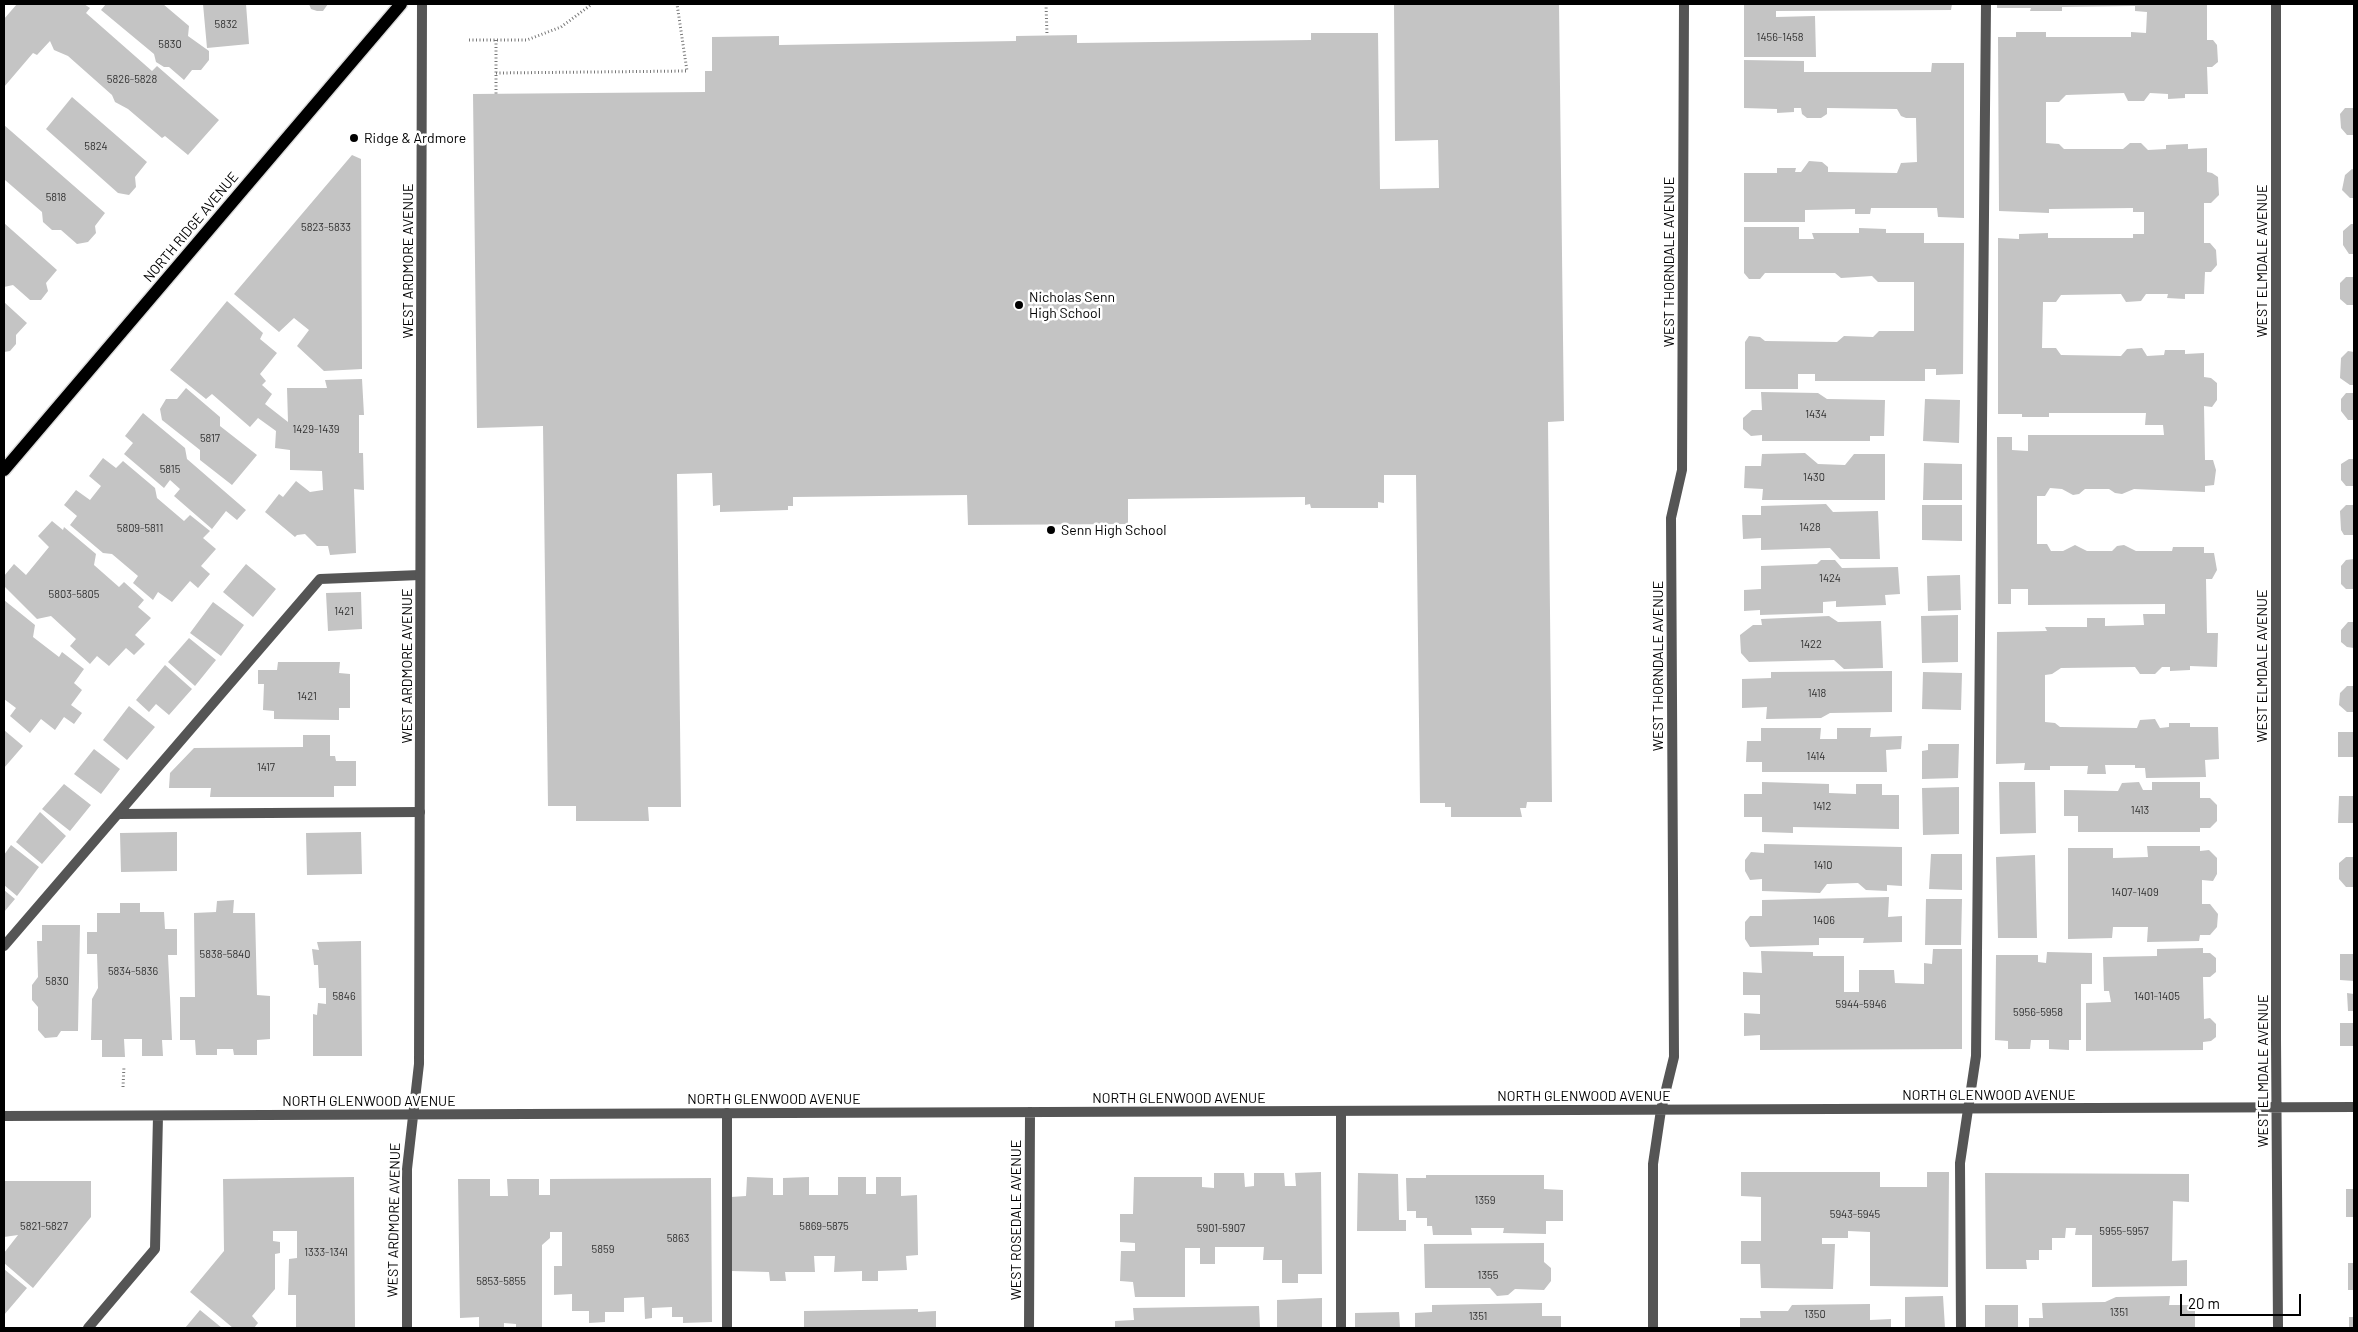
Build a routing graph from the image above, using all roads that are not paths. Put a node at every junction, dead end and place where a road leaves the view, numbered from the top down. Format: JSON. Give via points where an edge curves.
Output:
{"nodes":[{"id":1,"x":401,"y":4,"type":"edge"},
{"id":2,"x":422,"y":4,"type":"edge"},
{"id":3,"x":1684,"y":4,"type":"edge"},
{"id":4,"x":1986,"y":4,"type":"edge"},
{"id":5,"x":2276,"y":4,"type":"edge"},
{"id":6,"x":4,"y":470,"type":"edge"},
{"id":7,"x":420,"y":575,"type":"junction"},
{"id":8,"x":420,"y":812,"type":"junction"},
{"id":9,"x":118,"y":814,"type":"junction"},
{"id":10,"x":4,"y":946,"type":"edge"},
{"id":11,"x":2277,"y":1107,"type":"junction"},
{"id":12,"x":1968,"y":1108,"type":"junction"},
{"id":13,"x":2354,"y":1108,"type":"edge"},
{"id":14,"x":1661,"y":1110,"type":"junction"},
{"id":15,"x":1341,"y":1111,"type":"junction"},
{"id":16,"x":1030,"y":1112,"type":"junction"},
{"id":17,"x":412,"y":1114,"type":"junction"},
{"id":18,"x":727,"y":1114,"type":"junction"},
{"id":19,"x":4,"y":1116,"type":"edge"},
{"id":20,"x":158,"y":1116,"type":"junction"},
{"id":21,"x":88,"y":1328,"type":"edge"},
{"id":22,"x":407,"y":1328,"type":"edge"},
{"id":23,"x":727,"y":1328,"type":"edge"},
{"id":24,"x":1030,"y":1328,"type":"edge"},
{"id":25,"x":1341,"y":1328,"type":"edge"},
{"id":26,"x":1653,"y":1328,"type":"edge"},
{"id":27,"x":1961,"y":1328,"type":"edge"},
{"id":28,"x":2278,"y":1328,"type":"edge"}],
"edges":[{"from":1,"to":6,"type":"main road","name":"NORTH RIDGE AVENUE"},
{"from":2,"to":7,"type":"street","name":"WEST ARDMORE AVENUE"},
{"from":3,"to":14,"type":"street","name":"WEST THORNDALE AVENUE","via":[[1682,470],[1672,518],[1674,1057]]},
{"from":4,"to":12,"type":"street","via":[[1976,1056]]},
{"from":5,"to":11,"type":"street","name":"WEST ELMDALE AVENUE"},
{"from":7,"to":8,"type":"street","name":"WEST ARDMORE AVENUE"},
{"from":7,"to":9,"type":"street","via":[[320,579]]},
{"from":8,"to":9,"type":"street"},
{"from":8,"to":17,"type":"street","name":"WEST ARDMORE AVENUE","via":[[419,1064]]},
{"from":9,"to":10,"type":"street"},
{"from":11,"to":12,"type":"street","name":"NORTH GLENWOOD AVENUE"},
{"from":11,"to":13,"type":"street","name":"NORTH GLENWOOD AVENUE"},
{"from":11,"to":28,"type":"street","name":"WEST ELMDALE AVENUE"},
{"from":12,"to":14,"type":"street","name":"NORTH GLENWOOD AVENUE"},
{"from":12,"to":27,"type":"street","via":[[1960,1163]]},
{"from":14,"to":15,"type":"street","name":"NORTH GLENWOOD AVENUE"},
{"from":14,"to":26,"type":"street","name":"WEST THORNDALE AVENUE","via":[[1653,1164]]},
{"from":15,"to":16,"type":"street","name":"NORTH GLENWOOD AVENUE"},
{"from":15,"to":25,"type":"street"},
{"from":16,"to":18,"type":"street","name":"NORTH GLENWOOD AVENUE"},
{"from":16,"to":24,"type":"street","name":"WEST ROSEDALE AVENUE"},
{"from":17,"to":18,"type":"street","name":"NORTH GLENWOOD AVENUE"},
{"from":17,"to":20,"type":"street","name":"NORTH GLENWOOD AVENUE"},
{"from":17,"to":22,"type":"street","name":"WEST ARDMORE AVENUE","via":[[407,1169]]},
{"from":18,"to":23,"type":"street"},
{"from":19,"to":20,"type":"street","name":"NORTH GLENWOOD AVENUE"},
{"from":20,"to":21,"type":"street","via":[[155,1249]]}]}
